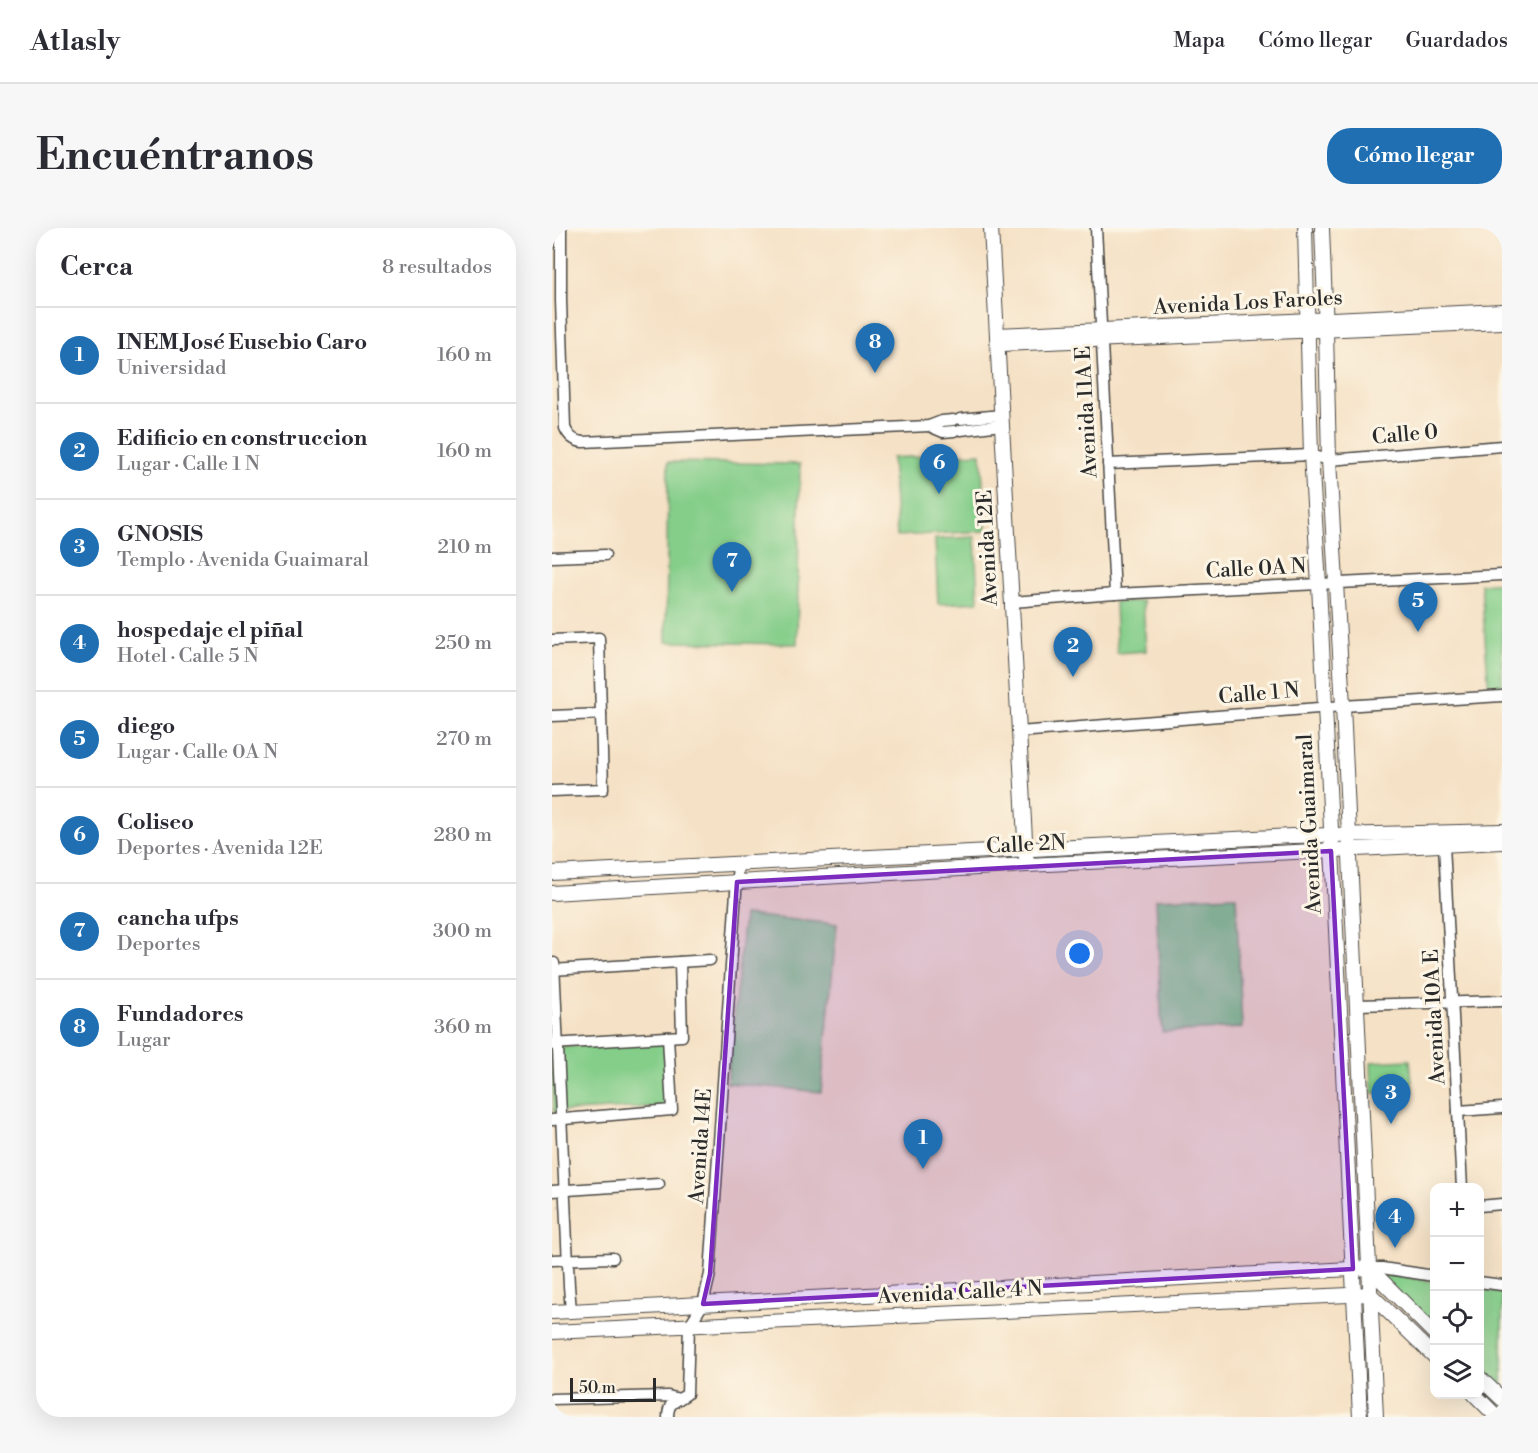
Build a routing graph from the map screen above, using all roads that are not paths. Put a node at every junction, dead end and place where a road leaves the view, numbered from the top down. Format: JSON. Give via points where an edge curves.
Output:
{"nodes":[{"id":1,"x":561,"y":228,"type":"edge"},
{"id":2,"x":991,"y":228,"type":"edge"},
{"id":3,"x":1096,"y":228,"type":"edge"},
{"id":4,"x":1305,"y":228,"type":"edge"},
{"id":5,"x":1322,"y":228,"type":"edge"},
{"id":6,"x":1502,"y":311,"type":"edge"},
{"id":7,"x":1502,"y":321,"type":"edge"},
{"id":8,"x":1326,"y":324,"type":"junction"},
{"id":9,"x":1308,"y":325,"type":"junction"},
{"id":10,"x":1102,"y":335,"type":"junction"},
{"id":11,"x":997,"y":340,"type":"junction"},
{"id":12,"x":1001,"y":420,"type":"junction"},
{"id":13,"x":1502,"y":446,"type":"edge"},
{"id":14,"x":1311,"y":455,"type":"junction"},
{"id":15,"x":1329,"y":460,"type":"junction"},
{"id":16,"x":1108,"y":464,"type":"junction"},
{"id":17,"x":606,"y":555,"type":"dead end"},
{"id":18,"x":552,"y":557,"type":"edge"},
{"id":19,"x":1502,"y":575,"type":"edge"},
{"id":20,"x":1337,"y":584,"type":"junction"},
{"id":21,"x":1319,"y":585,"type":"junction"},
{"id":22,"x":1115,"y":594,"type":"junction"},
{"id":23,"x":1011,"y":602,"type":"junction"},
{"id":24,"x":552,"y":640,"type":"edge"},
{"id":25,"x":1502,"y":696,"type":"edge"},
{"id":26,"x":1343,"y":706,"type":"junction"},
{"id":27,"x":1324,"y":708,"type":"junction"},
{"id":28,"x":601,"y":714,"type":"junction"},
{"id":29,"x":552,"y":716,"type":"edge"},
{"id":30,"x":1019,"y":732,"type":"junction"},
{"id":31,"x":552,"y":791,"type":"edge"},
{"id":32,"x":1502,"y":831,"type":"edge"},
{"id":33,"x":1349,"y":834,"type":"junction"},
{"id":34,"x":1331,"y":836,"type":"junction"},
{"id":35,"x":1502,"y":843,"type":"edge"},
{"id":36,"x":1444,"y":845,"type":"junction"},
{"id":37,"x":1025,"y":849,"type":"junction"},
{"id":38,"x":1350,"y":850,"type":"junction"},
{"id":39,"x":1331,"y":851,"type":"junction"},
{"id":40,"x":738,"y":863,"type":"junction"},
{"id":41,"x":1027,"y":865,"type":"junction"},
{"id":42,"x":645,"y":869,"type":"junction"},
{"id":43,"x":552,"y":873,"type":"edge"},
{"id":44,"x":737,"y":882,"type":"junction"},
{"id":45,"x":646,"y":888,"type":"junction"},
{"id":46,"x":552,"y":893,"type":"edge"},
{"id":47,"x":710,"y":960,"type":"dead end"},
{"id":48,"x":680,"y":962,"type":"junction"},
{"id":49,"x":553,"y":968,"type":"edge"},
{"id":50,"x":1502,"y":1000,"type":"edge"},
{"id":51,"x":1452,"y":1003,"type":"junction"},
{"id":52,"x":1357,"y":1005,"type":"junction"},
{"id":53,"x":668,"y":1037,"type":"junction"},
{"id":54,"x":555,"y":1044,"type":"edge"},
{"id":55,"x":1502,"y":1108,"type":"edge"},
{"id":56,"x":1458,"y":1111,"type":"junction"},
{"id":57,"x":557,"y":1119,"type":"edge"},
{"id":58,"x":1462,"y":1183,"type":"edge"},
{"id":59,"x":659,"y":1184,"type":"dead end"},
{"id":60,"x":565,"y":1190,"type":"junction"},
{"id":61,"x":552,"y":1191,"type":"edge"},
{"id":62,"x":1502,"y":1204,"type":"edge"},
{"id":63,"x":1484,"y":1206,"type":"edge"},
{"id":64,"x":567,"y":1258,"type":"junction"},
{"id":65,"x":613,"y":1258,"type":"dead end"},
{"id":66,"x":552,"y":1260,"type":"edge"},
{"id":67,"x":1369,"y":1268,"type":"junction"},
{"id":68,"x":1353,"y":1269,"type":"junction"},
{"id":69,"x":1430,"y":1275,"type":"edge"},
{"id":70,"x":1484,"y":1283,"type":"edge"},
{"id":71,"x":1502,"y":1285,"type":"edge"},
{"id":72,"x":1037,"y":1286,"type":"junction"},
{"id":73,"x":1354,"y":1294,"type":"junction"},
{"id":74,"x":1370,"y":1294,"type":"junction"},
{"id":75,"x":848,"y":1296,"type":"junction"},
{"id":76,"x":703,"y":1304,"type":"junction"},
{"id":77,"x":1038,"y":1309,"type":"junction"},
{"id":78,"x":572,"y":1311,"type":"junction"},
{"id":79,"x":552,"y":1312,"type":"edge"},
{"id":80,"x":850,"y":1318,"type":"junction"},
{"id":81,"x":689,"y":1326,"type":"junction"},
{"id":82,"x":1430,"y":1329,"type":"edge"},
{"id":83,"x":552,"y":1332,"type":"edge"},
{"id":84,"x":1430,"y":1352,"type":"edge"},
{"id":85,"x":1484,"y":1382,"type":"edge"},
{"id":86,"x":1497,"y":1394,"type":"edge"},
{"id":87,"x":682,"y":1398,"type":"junction"},
{"id":88,"x":1478,"y":1399,"type":"edge"},
{"id":89,"x":552,"y":1400,"type":"edge"},
{"id":90,"x":668,"y":1417,"type":"edge"},
{"id":91,"x":1360,"y":1417,"type":"edge"},
{"id":92,"x":1376,"y":1417,"type":"edge"},
{"id":93,"x":1496,"y":1417,"type":"edge"}],
"edges":[{"from":1,"to":12,"type":"street","via":[[565,428],[573,439],[583,442]]},
{"from":2,"to":11,"type":"street","name":"Avenida 12E"},
{"from":3,"to":10,"type":"street","name":"Avenida 11A E"},
{"from":4,"to":9,"type":"street","name":"Avenida Guaimaral"},
{"from":5,"to":8,"type":"street","name":"Avenida Guaimaral"},
{"from":6,"to":8,"type":"street","name":"Avenida Los Faroles"},
{"from":7,"to":8,"type":"street","name":"Avenida Los Faroles"},
{"from":8,"to":9,"type":"street","name":"Avenida Los Faroles"},
{"from":8,"to":15,"type":"street","name":"Avenida Guaimaral"},
{"from":9,"to":10,"type":"street","name":"Avenida Los Faroles"},
{"from":9,"to":14,"type":"street","name":"Avenida Guaimaral"},
{"from":10,"to":11,"type":"street","name":"Avenida Los Faroles"},
{"from":10,"to":16,"type":"street","name":"Avenida 11A E"},
{"from":11,"to":12,"type":"street","name":"Avenida 12E"},
{"from":12,"to":23,"type":"street","name":"Avenida 12E"},
{"from":13,"to":15,"type":"street","name":"Calle 0"},
{"from":14,"to":15,"type":"street","name":"Calle 0"},
{"from":14,"to":16,"type":"street","name":"Calle 0"},
{"from":14,"to":21,"type":"street","name":"Avenida Guaimaral"},
{"from":15,"to":20,"type":"street","name":"Avenida Guaimaral"},
{"from":16,"to":22,"type":"street","name":"Avenida 11A E"},
{"from":17,"to":18,"type":"street"},
{"from":19,"to":20,"type":"street","name":"Calle 0A N"},
{"from":20,"to":21,"type":"street","name":"Calle 0A N"},
{"from":20,"to":26,"type":"street","name":"Avenida Guaimaral"},
{"from":21,"to":22,"type":"street","name":"Calle 0A N"},
{"from":21,"to":27,"type":"street","name":"Avenida Guaimaral"},
{"from":22,"to":23,"type":"street","name":"Calle 0A N"},
{"from":23,"to":30,"type":"street","name":"Avenida 12E"},
{"from":24,"to":28,"type":"street","via":[[599,638]]},
{"from":25,"to":26,"type":"street","name":"Calle 1 N"},
{"from":26,"to":27,"type":"street","name":"Calle 1 N"},
{"from":26,"to":33,"type":"street","name":"Avenida Guaimaral"},
{"from":27,"to":30,"type":"street","name":"Calle 1 N"},
{"from":27,"to":34,"type":"street","name":"Avenida Guaimaral"},
{"from":28,"to":29,"type":"street"},
{"from":28,"to":31,"type":"street","via":[[603,789]]},
{"from":30,"to":37,"type":"street","name":"Avenida 12E"},
{"from":32,"to":33,"type":"street","name":"Calle 2N"},
{"from":33,"to":34,"type":"street","name":"Calle 2N"},
{"from":33,"to":38,"type":"street","name":"Avenida Guaimaral"},
{"from":34,"to":37,"type":"street","name":"Calle 2N"},
{"from":34,"to":39,"type":"street","name":"Avenida Guaimaral"},
{"from":35,"to":36,"type":"street","name":"Calle 2N"},
{"from":36,"to":38,"type":"street","name":"Calle 2N"},
{"from":36,"to":51,"type":"street","name":"Avenida 10A E"},
{"from":37,"to":40,"type":"street","name":"Calle 2N"},
{"from":37,"to":41,"type":"street","name":"Avenida 12E"},
{"from":38,"to":39,"type":"street","name":"Calle 2N"},
{"from":38,"to":52,"type":"street","name":"Avenida Guaimaral"},
{"from":39,"to":41,"type":"street","name":"Calle 2N"},
{"from":39,"to":68,"type":"street","name":"Avenida Guaimaral"},
{"from":40,"to":42,"type":"street","name":"Calle 2N"},
{"from":40,"to":44,"type":"street","name":"Avenida 14E"},
{"from":41,"to":44,"type":"street","name":"Calle 2N"},
{"from":42,"to":43,"type":"street","name":"Calle 2N"},
{"from":42,"to":45,"type":"street"},
{"from":44,"to":45,"type":"street","name":"Calle 2N"},
{"from":44,"to":76,"type":"street","name":"Avenida 14E","via":[[710,1274]]},
{"from":45,"to":46,"type":"street","name":"Calle 2N"},
{"from":47,"to":48,"type":"street"},
{"from":48,"to":49,"type":"street"},
{"from":48,"to":53,"type":"street","via":[[682,1036]]},
{"from":49,"to":54,"type":"street"},
{"from":50,"to":51,"type":"street"},
{"from":51,"to":52,"type":"street"},
{"from":51,"to":56,"type":"street","name":"Avenida 10A E"},
{"from":52,"to":67,"type":"street","name":"Avenida Guaimaral"},
{"from":53,"to":54,"type":"street"},
{"from":53,"to":57,"type":"street","via":[[672,1110]]},
{"from":54,"to":57,"type":"street"},
{"from":55,"to":56,"type":"street"},
{"from":56,"to":58,"type":"street","name":"Avenida 10A E"},
{"from":57,"to":60,"type":"street"},
{"from":59,"to":60,"type":"street"},
{"from":60,"to":61,"type":"street"},
{"from":60,"to":64,"type":"street"},
{"from":62,"to":63,"type":"street"},
{"from":64,"to":65,"type":"street"},
{"from":64,"to":66,"type":"street"},
{"from":64,"to":78,"type":"street"},
{"from":67,"to":68,"type":"street","name":"Avenida Calle 4 N"},
{"from":67,"to":69,"type":"street"},
{"from":67,"to":74,"type":"street","name":"Avenida Guaimaral"},
{"from":67,"to":82,"type":"street"},
{"from":68,"to":72,"type":"street","name":"Avenida Calle 4 N"},
{"from":68,"to":73,"type":"street","name":"Avenida Guaimaral"},
{"from":70,"to":71,"type":"street"},
{"from":72,"to":75,"type":"street","name":"Avenida Calle 4 N"},
{"from":72,"to":77,"type":"street"},
{"from":73,"to":74,"type":"street","name":"Avenida Calle 4 N"},
{"from":73,"to":77,"type":"street","name":"Avenida Calle 4 N"},
{"from":73,"to":91,"type":"street","name":"Avenida Guaimaral"},
{"from":74,"to":84,"type":"street"},
{"from":74,"to":92,"type":"street","name":"Avenida Guaimaral"},
{"from":75,"to":76,"type":"street","name":"Avenida Calle 4 N"},
{"from":75,"to":80,"type":"street"},
{"from":76,"to":78,"type":"street","name":"Avenida Calle 4 N"},
{"from":76,"to":81,"type":"street","name":"Avenida 14E"},
{"from":77,"to":80,"type":"street","name":"Avenida Calle 4 N"},
{"from":78,"to":79,"type":"street","name":"Avenida Calle 4 N"},
{"from":80,"to":81,"type":"street","name":"Avenida Calle 4 N"},
{"from":81,"to":83,"type":"street","name":"Avenida Calle 4 N"},
{"from":81,"to":87,"type":"street","via":[[688,1389]]},
{"from":85,"to":86,"type":"street"},
{"from":86,"to":93,"type":"street"},
{"from":87,"to":89,"type":"street"},
{"from":87,"to":90,"type":"street","via":[[671,1404]]},
{"from":88,"to":93,"type":"street"}]}
